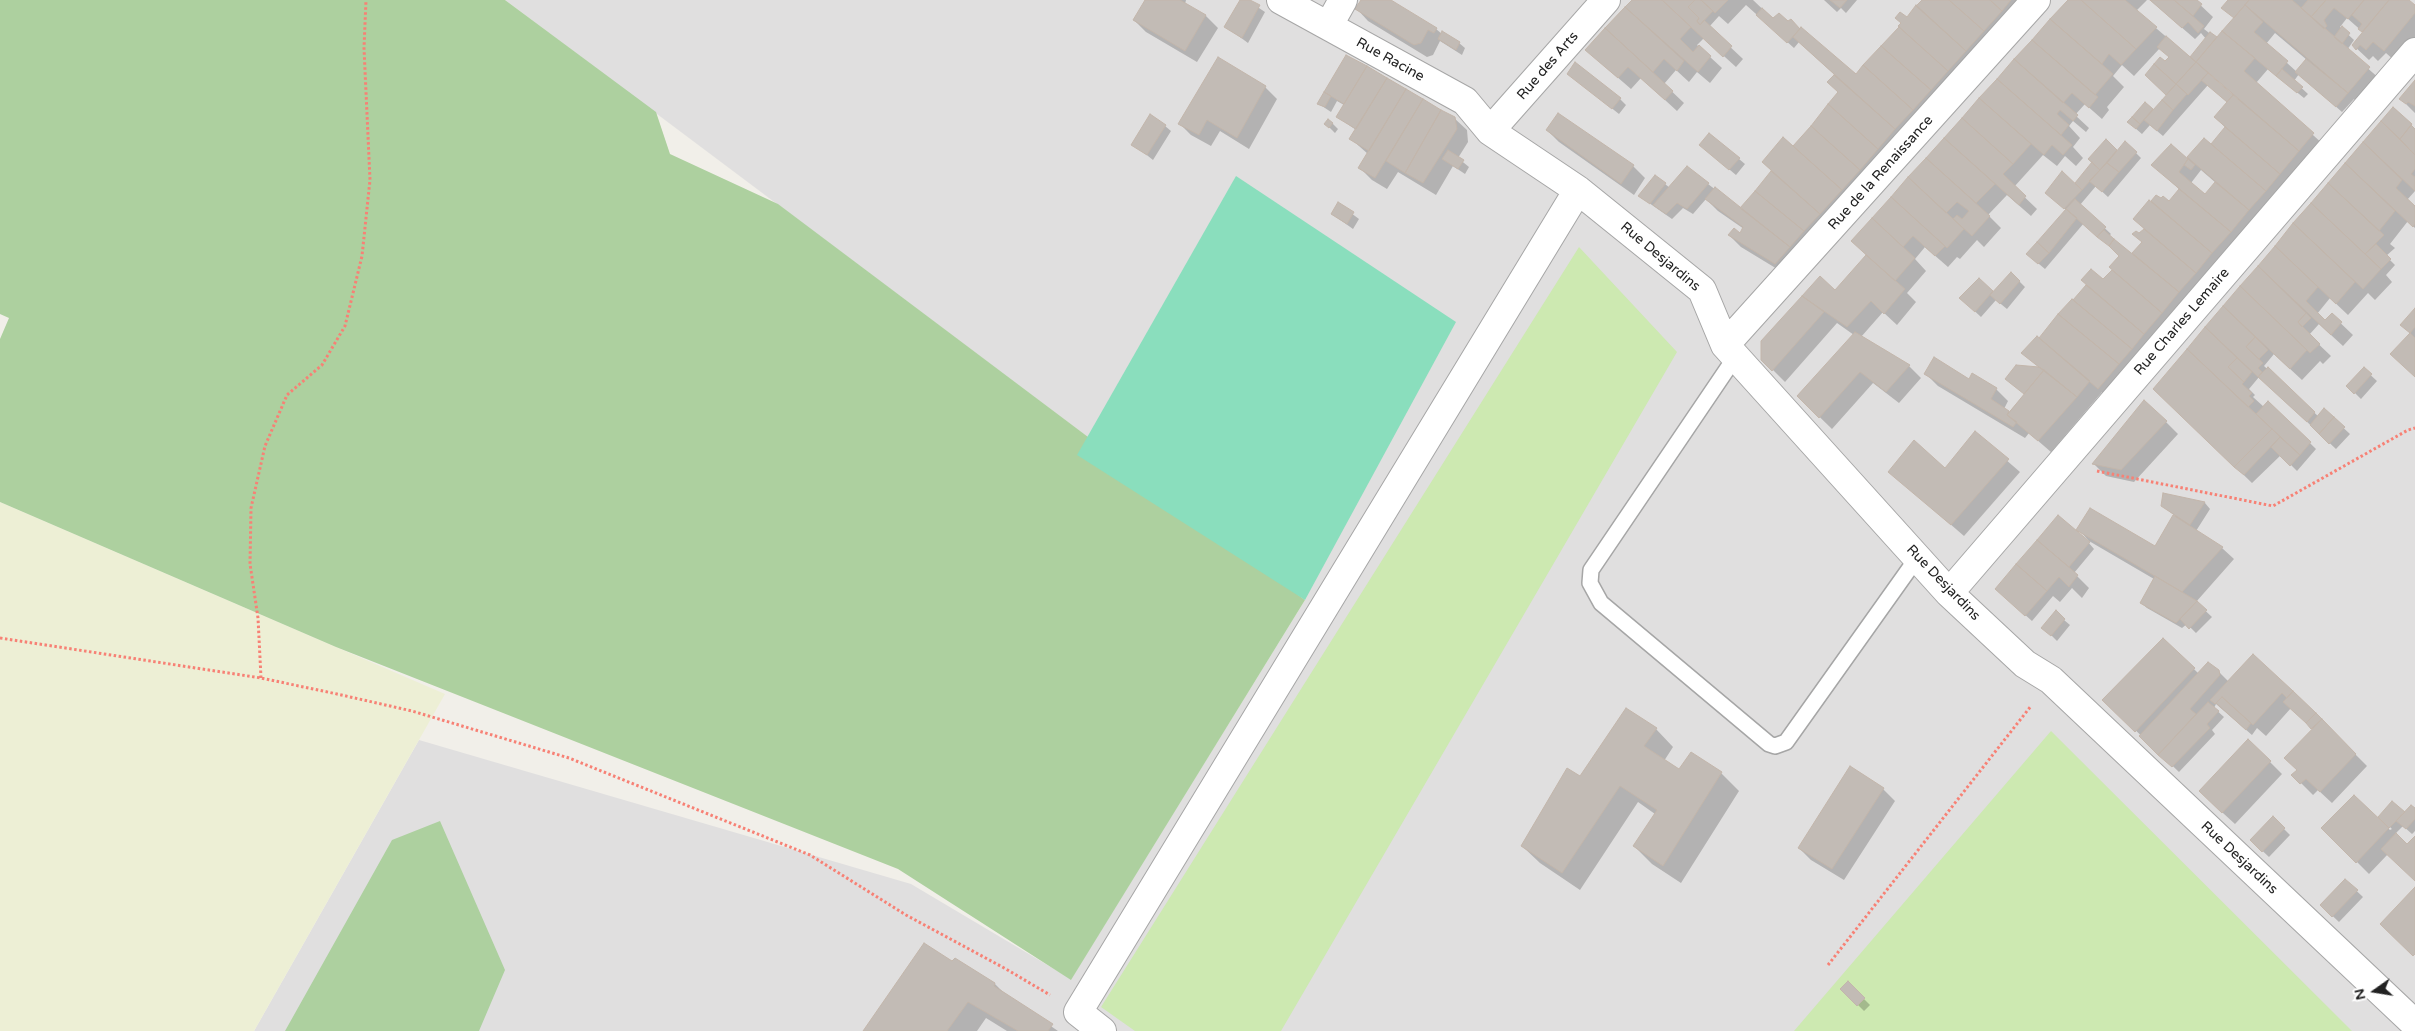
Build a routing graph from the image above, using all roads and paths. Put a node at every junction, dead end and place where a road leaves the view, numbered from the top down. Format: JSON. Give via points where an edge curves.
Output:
{"nodes":[{"id":1,"x":366,"y":0,"type":"edge"},
{"id":2,"x":1281,"y":0,"type":"edge"},
{"id":3,"x":1344,"y":0,"type":"edge"},
{"id":4,"x":1606,"y":0,"type":"edge"},
{"id":5,"x":2036,"y":0,"type":"edge"},
{"id":6,"x":1329,"y":25,"type":"junction"},
{"id":7,"x":2415,"y":52,"type":"edge"},
{"id":8,"x":1490,"y":131,"type":"junction"},
{"id":9,"x":1578,"y":190,"type":"junction"},
{"id":10,"x":1731,"y":351,"type":"junction"},
{"id":11,"x":2415,"y":428,"type":"edge"},
{"id":12,"x":2060,"y":465,"type":"junction"},
{"id":13,"x":1917,"y":558,"type":"junction"},
{"id":14,"x":1949,"y":593,"type":"junction"},
{"id":15,"x":0,"y":638,"type":"edge"},
{"id":16,"x":261,"y":678,"type":"junction"},
{"id":17,"x":2051,"y":680,"type":"junction"},
{"id":18,"x":1828,"y":965,"type":"dead end"},
{"id":19,"x":1078,"y":1012,"type":"junction"},
{"id":20,"x":2415,"y":1024,"type":"edge"},
{"id":21,"x":1102,"y":1031,"type":"edge"}],
"edges":[{"from":1,"to":16,"type":"path","via":[[364,48],[370,180],[362,256],[345,326],[322,365],[287,395],[265,446],[251,508],[250,564],[258,618]]},
{"from":2,"to":6,"type":"street","name":"Rue Racine"},
{"from":3,"to":6,"type":"street"},
{"from":4,"to":8,"type":"street","name":"Rue des Arts"},
{"from":5,"to":10,"type":"street","name":"Rue de la Renaissance"},
{"from":6,"to":8,"type":"street","name":"Rue Racine","via":[[1465,101]]},
{"from":7,"to":12,"type":"street","name":"Rue Charles Lemaire"},
{"from":8,"to":9,"type":"street","name":"Rue Desjardins"},
{"from":9,"to":10,"type":"street","name":"Rue Desjardins","via":[[1702,290]]},
{"from":9,"to":19,"type":"street"},
{"from":10,"to":13,"type":"street","name":"Rue Desjardins"},
{"from":10,"to":13,"type":"lane","via":[[1591,570],[1590,583],[1602,603],[1775,746],[1786,742]]},
{"from":11,"to":12,"type":"path","via":[[2273,506]]},
{"from":12,"to":14,"type":"street","name":"Rue Charles Lemaire"},
{"from":13,"to":14,"type":"street","name":"Rue Desjardins"},
{"from":14,"to":17,"type":"street","name":"Rue Desjardins","via":[[2025,664]]},
{"from":15,"to":16,"type":"path"},
{"from":16,"to":19,"type":"path","via":[[412,711],[569,758],[810,855],[906,915]]},
{"from":17,"to":18,"type":"path"},
{"from":17,"to":20,"type":"street","name":"Rue Desjardins"},
{"from":19,"to":21,"type":"street"}]}
